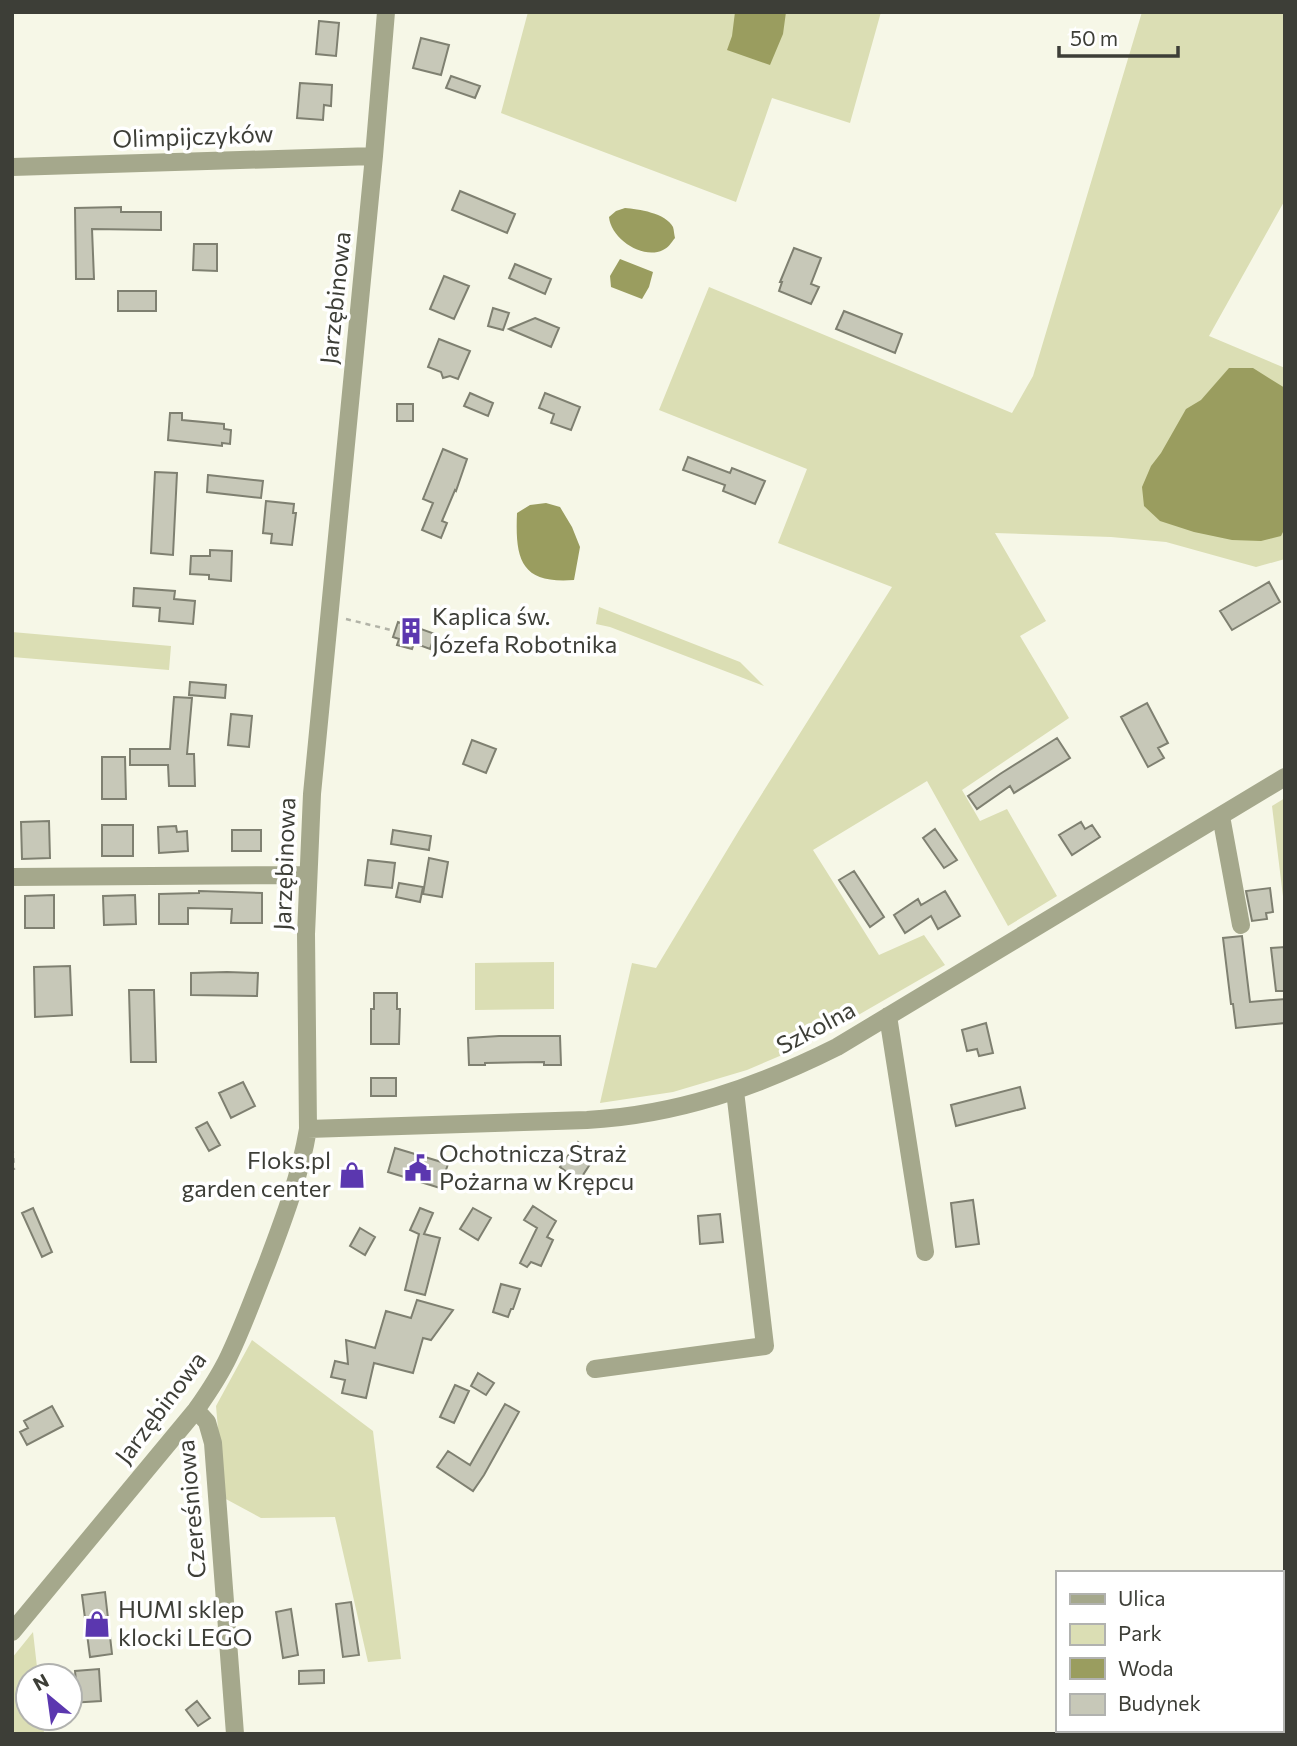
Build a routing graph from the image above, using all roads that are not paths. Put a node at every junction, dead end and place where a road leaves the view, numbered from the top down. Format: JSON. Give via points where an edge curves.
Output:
{"nodes":[{"id":1,"x":386,"y":12,"type":"edge"},
{"id":2,"x":374,"y":156,"type":"junction"},
{"id":3,"x":12,"y":167,"type":"edge"},
{"id":4,"x":1285,"y":778,"type":"edge"},
{"id":5,"x":1221,"y":816,"type":"junction"},
{"id":6,"x":308,"y":875,"type":"junction"},
{"id":7,"x":12,"y":877,"type":"edge"},
{"id":8,"x":1241,"y":925,"type":"dead end"},
{"id":9,"x":888,"y":1016,"type":"junction"},
{"id":10,"x":735,"y":1091,"type":"junction"},
{"id":11,"x":308,"y":1129,"type":"junction"},
{"id":12,"x":925,"y":1252,"type":"dead end"},
{"id":13,"x":595,"y":1369,"type":"dead end"},
{"id":14,"x":196,"y":1410,"type":"junction"},
{"id":15,"x":12,"y":1632,"type":"edge"},
{"id":16,"x":235,"y":1734,"type":"edge"}],
"edges":[{"from":1,"to":2,"type":"street","name":"Jarzębinowa"},
{"from":2,"to":3,"type":"street","name":"Olimpijczyków"},
{"from":2,"to":6,"type":"street","name":"Jarzębinowa"},
{"from":4,"to":5,"type":"street","name":"Szkolna"},
{"from":5,"to":8,"type":"street"},
{"from":5,"to":9,"type":"street","name":"Szkolna"},
{"from":6,"to":7,"type":"street"},
{"from":6,"to":11,"type":"street","name":"Jarzębinowa"},
{"from":9,"to":10,"type":"street","name":"Szkolna","via":[[794,1069]]},
{"from":9,"to":12,"type":"street"},
{"from":10,"to":11,"type":"street","name":"Szkolna","via":[[670,1110],[603,1119]]},
{"from":10,"to":13,"type":"street","via":[[765,1346]]},
{"from":11,"to":14,"type":"street","name":"Jarzębinowa","via":[[286,1214],[243,1325],[229,1358]]},
{"from":14,"to":15,"type":"street","name":"Jarzębinowa"},
{"from":14,"to":16,"type":"street","name":"Czereśniowa","via":[[207,1423],[213,1443]]}]}
